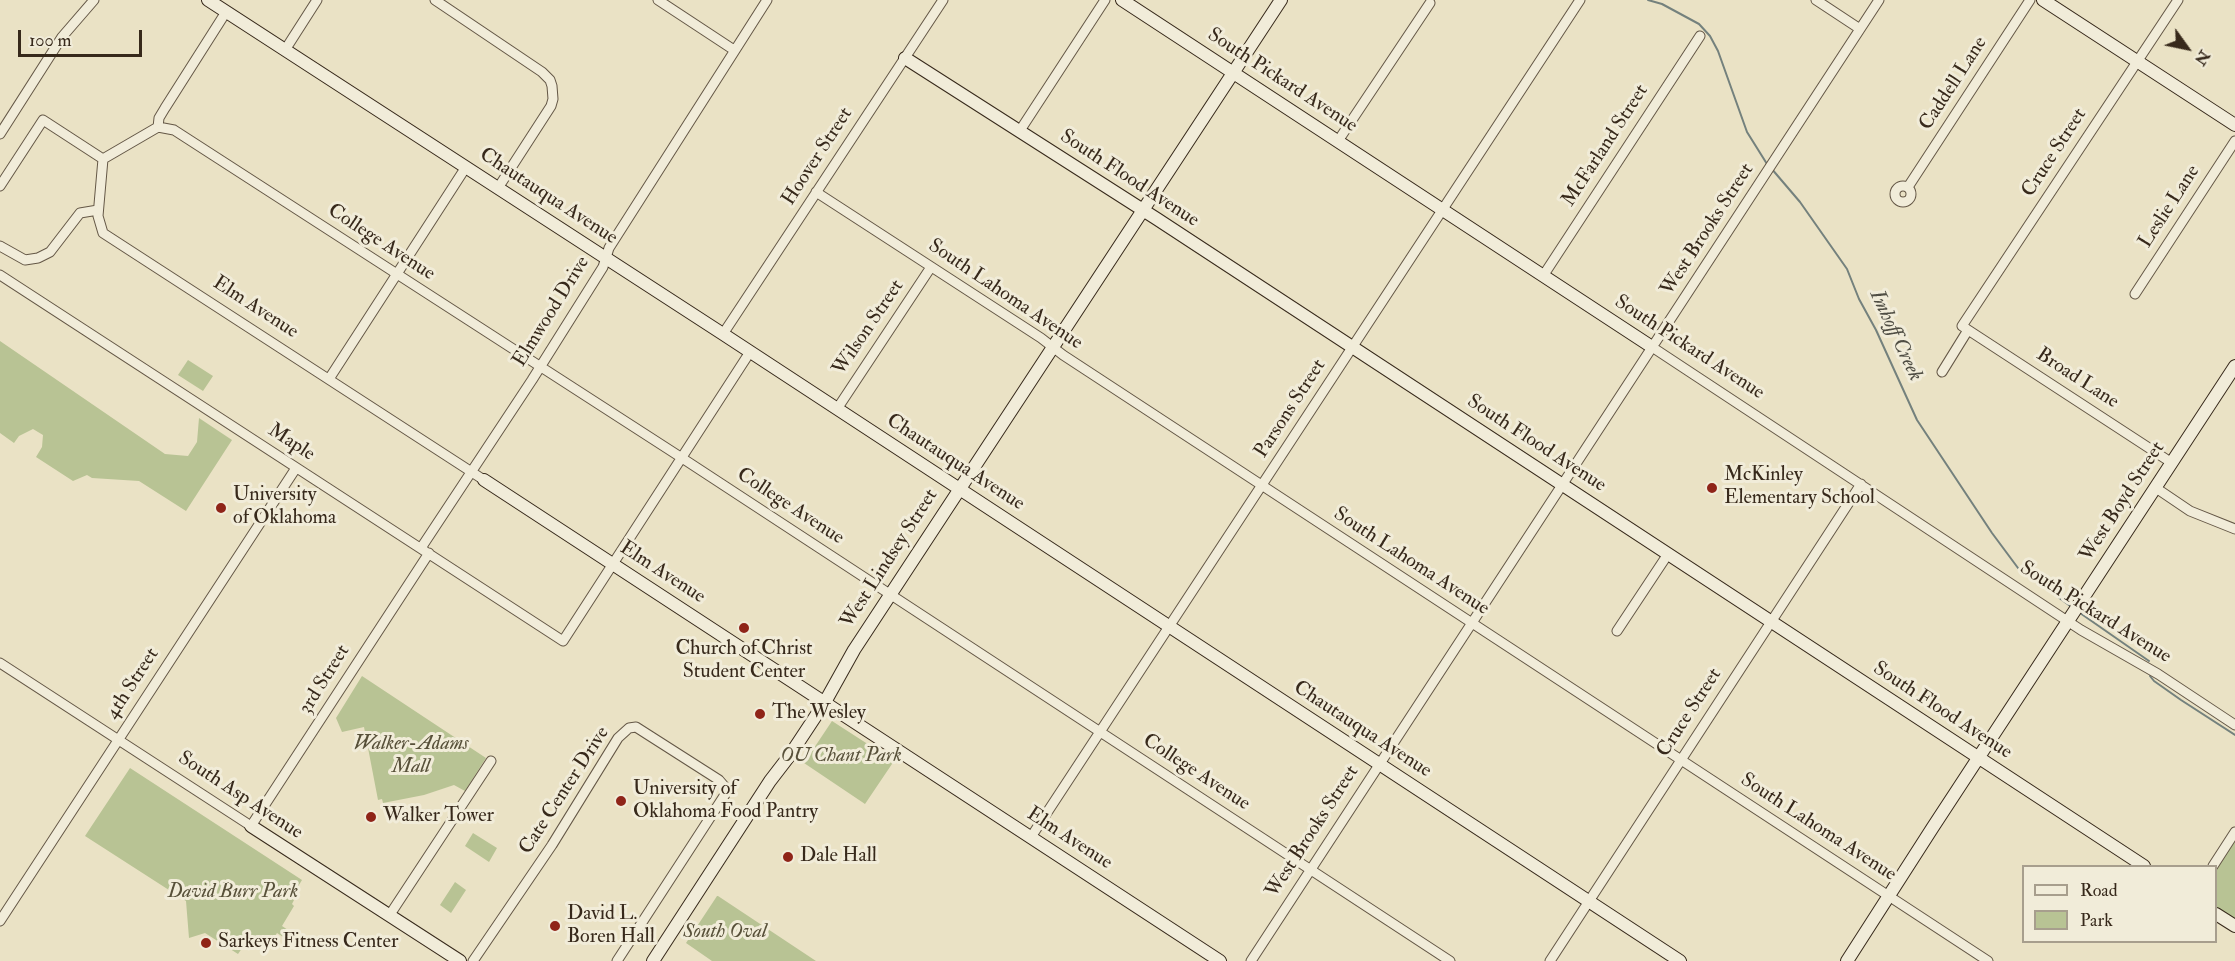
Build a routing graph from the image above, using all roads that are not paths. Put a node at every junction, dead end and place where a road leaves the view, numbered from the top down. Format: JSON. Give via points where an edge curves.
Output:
{"nodes":[{"id":1,"x":94,"y":0,"type":"edge"},
{"id":2,"x":208,"y":0,"type":"edge"},
{"id":3,"x":317,"y":0,"type":"edge"},
{"id":4,"x":435,"y":0,"type":"edge"},
{"id":5,"x":657,"y":0,"type":"edge"},
{"id":6,"x":767,"y":0,"type":"edge"},
{"id":7,"x":943,"y":0,"type":"edge"},
{"id":8,"x":1105,"y":0,"type":"edge"},
{"id":9,"x":1122,"y":0,"type":"edge"},
{"id":10,"x":1281,"y":0,"type":"edge"},
{"id":11,"x":1580,"y":0,"type":"edge"},
{"id":12,"x":1816,"y":0,"type":"edge"},
{"id":13,"x":1880,"y":0,"type":"edge"},
{"id":14,"x":2030,"y":0,"type":"edge"},
{"id":15,"x":2043,"y":0,"type":"edge"},
{"id":16,"x":2178,"y":0,"type":"edge"},
{"id":17,"x":1430,"y":3,"type":"dead end"},
{"id":18,"x":226,"y":12,"type":"junction"},
{"id":19,"x":1860,"y":29,"type":"junction"},
{"id":20,"x":1700,"y":36,"type":"dead end"},
{"id":21,"x":285,"y":50,"type":"junction"},
{"id":22,"x":734,"y":50,"type":"junction"},
{"id":23,"x":905,"y":58,"type":"junction"},
{"id":24,"x":2137,"y":61,"type":"junction"},
{"id":25,"x":1233,"y":72,"type":"junction"},
{"id":26,"x":2235,"y":125,"type":"edge"},
{"id":27,"x":158,"y":127,"type":"junction"},
{"id":28,"x":1019,"y":132,"type":"junction"},
{"id":29,"x":0,"y":134,"type":"edge"},
{"id":30,"x":1338,"y":141,"type":"junction"},
{"id":31,"x":2235,"y":141,"type":"edge"},
{"id":32,"x":103,"y":159,"type":"junction"},
{"id":33,"x":466,"y":167,"type":"junction"},
{"id":34,"x":0,"y":186,"type":"edge"},
{"id":35,"x":1908,"y":187,"type":"dead end"},
{"id":36,"x":498,"y":188,"type":"junction"},
{"id":37,"x":816,"y":192,"type":"junction"},
{"id":38,"x":98,"y":210,"type":"junction"},
{"id":39,"x":1443,"y":210,"type":"junction"},
{"id":40,"x":1142,"y":211,"type":"junction"},
{"id":41,"x":0,"y":246,"type":"edge"},
{"id":42,"x":606,"y":258,"type":"junction"},
{"id":43,"x":931,"y":267,"type":"junction"},
{"id":44,"x":396,"y":274,"type":"junction"},
{"id":45,"x":0,"y":275,"type":"edge"},
{"id":46,"x":1543,"y":276,"type":"junction"},
{"id":47,"x":2135,"y":294,"type":"dead end"},
{"id":48,"x":1965,"y":328,"type":"junction"},
{"id":49,"x":723,"y":334,"type":"junction"},
{"id":50,"x":1053,"y":347,"type":"junction"},
{"id":51,"x":1353,"y":347,"type":"junction"},
{"id":52,"x":1652,"y":347,"type":"junction"},
{"id":53,"x":750,"y":352,"type":"junction"},
{"id":54,"x":2235,"y":366,"type":"edge"},
{"id":55,"x":539,"y":367,"type":"junction"},
{"id":56,"x":1942,"y":372,"type":"dead end"},
{"id":57,"x":329,"y":379,"type":"junction"},
{"id":58,"x":837,"y":409,"type":"junction"},
{"id":59,"x":682,"y":458,"type":"junction"},
{"id":60,"x":2172,"y":463,"type":"junction"},
{"id":61,"x":296,"y":468,"type":"junction"},
{"id":62,"x":471,"y":471,"type":"junction"},
{"id":63,"x":484,"y":480,"type":"joint"},
{"id":64,"x":1562,"y":484,"type":"junction"},
{"id":65,"x":1861,"y":484,"type":"junction"},
{"id":66,"x":1262,"y":486,"type":"junction"},
{"id":67,"x":460,"y":488,"type":"joint"},
{"id":68,"x":2156,"y":488,"type":"junction"},
{"id":69,"x":959,"y":489,"type":"junction"},
{"id":70,"x":2235,"y":529,"type":"edge"},
{"id":71,"x":425,"y":551,"type":"junction"},
{"id":72,"x":1668,"y":554,"type":"junction"},
{"id":73,"x":614,"y":565,"type":"junction"},
{"id":74,"x":891,"y":594,"type":"junction"},
{"id":75,"x":2070,"y":620,"type":"junction"},
{"id":76,"x":1771,"y":622,"type":"junction"},
{"id":77,"x":1472,"y":623,"type":"junction"},
{"id":78,"x":1170,"y":627,"type":"junction"},
{"id":79,"x":1617,"y":631,"type":"dead end"},
{"id":80,"x":0,"y":663,"type":"edge"},
{"id":81,"x":825,"y":702,"type":"junction"},
{"id":82,"x":2235,"y":725,"type":"edge"},
{"id":83,"x":1101,"y":732,"type":"junction"},
{"id":84,"x":118,"y":740,"type":"junction"},
{"id":85,"x":1978,"y":758,"type":"junction"},
{"id":86,"x":491,"y":761,"type":"dead end"},
{"id":87,"x":1680,"y":761,"type":"junction"},
{"id":88,"x":1379,"y":764,"type":"junction"},
{"id":89,"x":251,"y":826,"type":"junction"},
{"id":90,"x":2235,"y":832,"type":"edge"},
{"id":91,"x":1031,"y":837,"type":"junction"},
{"id":92,"x":2141,"y":865,"type":"edge"},
{"id":93,"x":2214,"y":865,"type":"edge"},
{"id":94,"x":1310,"y":869,"type":"junction"},
{"id":95,"x":1889,"y":896,"type":"junction"},
{"id":96,"x":1588,"y":901,"type":"junction"},
{"id":97,"x":2217,"y":915,"type":"edge"},
{"id":98,"x":388,"y":916,"type":"junction"},
{"id":99,"x":0,"y":921,"type":"edge"},
{"id":100,"x":2235,"y":926,"type":"edge"},
{"id":101,"x":460,"y":961,"type":"edge"},
{"id":102,"x":473,"y":961,"type":"edge"},
{"id":103,"x":617,"y":961,"type":"edge"},
{"id":104,"x":652,"y":961,"type":"edge"},
{"id":105,"x":1220,"y":961,"type":"edge"},
{"id":106,"x":1251,"y":961,"type":"edge"},
{"id":107,"x":1450,"y":961,"type":"edge"},
{"id":108,"x":1550,"y":961,"type":"edge"},
{"id":109,"x":1680,"y":961,"type":"edge"},
{"id":110,"x":1847,"y":961,"type":"edge"},
{"id":111,"x":1988,"y":961,"type":"edge"}],
"edges":[{"from":1,"to":29,"type":"street","via":[[62,37]]},
{"from":2,"to":18,"type":"street","name":"Chautauqua Avenue"},
{"from":3,"to":21,"type":"street"},
{"from":4,"to":36,"type":"street","via":[[542,72],[552,86],[551,106]]},
{"from":5,"to":22,"type":"street"},
{"from":6,"to":22,"type":"street","name":"Elmwood Drive"},
{"from":7,"to":23,"type":"street","name":"Hoover Street"},
{"from":8,"to":28,"type":"street"},
{"from":9,"to":25,"type":"street","name":"South Pickard Avenue"},
{"from":10,"to":25,"type":"street","name":"West Lindsey Street"},
{"from":11,"to":39,"type":"street","name":"Parsons Street"},
{"from":12,"to":19,"type":"street"},
{"from":13,"to":19,"type":"street","name":"West Brooks Street"},
{"from":14,"to":35,"type":"street","name":"Caddell Lane"},
{"from":15,"to":24,"type":"street"},
{"from":16,"to":24,"type":"street","name":"Cruce Street"},
{"from":17,"to":30,"type":"street"},
{"from":18,"to":21,"type":"street","name":"Chautauqua Avenue"},
{"from":18,"to":27,"type":"street","via":[[159,118]]},
{"from":19,"to":52,"type":"street","name":"West Brooks Street"},
{"from":20,"to":46,"type":"street","name":"McFarland Street"},
{"from":21,"to":33,"type":"street","name":"Chautauqua Avenue"},
{"from":22,"to":42,"type":"street","name":"Elmwood Drive"},
{"from":23,"to":28,"type":"street","name":"South Flood Avenue"},
{"from":23,"to":37,"type":"street","name":"Hoover Street"},
{"from":24,"to":26,"type":"street"},
{"from":24,"to":48,"type":"street","name":"Cruce Street"},
{"from":25,"to":30,"type":"street","name":"South Pickard Avenue"},
{"from":25,"to":40,"type":"street","name":"West Lindsey Street"},
{"from":27,"to":32,"type":"street"},
{"from":27,"to":44,"type":"street","name":"College Avenue","via":[[174,130]]},
{"from":28,"to":40,"type":"street","name":"South Flood Avenue"},
{"from":30,"to":39,"type":"street","name":"South Pickard Avenue"},
{"from":31,"to":47,"type":"street","name":"Leslie Lane"},
{"from":32,"to":34,"type":"street","via":[[43,120]]},
{"from":32,"to":38,"type":"street","name":"Elm Avenue"},
{"from":33,"to":36,"type":"street","name":"Chautauqua Avenue"},
{"from":33,"to":44,"type":"street"},
{"from":36,"to":42,"type":"street","name":"Chautauqua Avenue"},
{"from":37,"to":43,"type":"street","name":"South Lahoma Avenue"},
{"from":37,"to":49,"type":"street","name":"Hoover Street"},
{"from":38,"to":41,"type":"street","via":[[80,213],[50,252],[38,258],[25,260]]},
{"from":38,"to":57,"type":"street","name":"Elm Avenue","via":[[100,229],[109,238]]},
{"from":39,"to":46,"type":"street","name":"South Pickard Avenue"},
{"from":39,"to":51,"type":"street","name":"Parsons Street"},
{"from":40,"to":50,"type":"street","name":"West Lindsey Street"},
{"from":40,"to":51,"type":"street","name":"South Flood Avenue"},
{"from":42,"to":49,"type":"street","name":"Chautauqua Avenue"},
{"from":42,"to":55,"type":"street","name":"Elmwood Drive"},
{"from":43,"to":50,"type":"street","name":"South Lahoma Avenue"},
{"from":43,"to":58,"type":"street","name":"Wilson Street"},
{"from":44,"to":55,"type":"street","name":"College Avenue"},
{"from":44,"to":57,"type":"street"},
{"from":45,"to":61,"type":"street","name":"Maple"},
{"from":46,"to":52,"type":"street","name":"South Pickard Avenue"},
{"from":48,"to":56,"type":"street","name":"Cruce Street"},
{"from":48,"to":60,"type":"street","name":"Broad Lane"},
{"from":49,"to":53,"type":"street","name":"Chautauqua Avenue"},
{"from":50,"to":66,"type":"street","name":"South Lahoma Avenue"},
{"from":50,"to":69,"type":"street","name":"West Lindsey Street"},
{"from":51,"to":64,"type":"street","name":"South Flood Avenue"},
{"from":51,"to":66,"type":"street","name":"Parsons Street"},
{"from":52,"to":64,"type":"street","name":"West Brooks Street"},
{"from":52,"to":65,"type":"street","name":"South Pickard Avenue"},
{"from":53,"to":58,"type":"street","name":"Chautauqua Avenue"},
{"from":53,"to":59,"type":"street"},
{"from":54,"to":60,"type":"street","name":"West Boyd Street"},
{"from":55,"to":59,"type":"street","name":"College Avenue"},
{"from":55,"to":62,"type":"street","name":"Elmwood Drive"},
{"from":57,"to":62,"type":"street","name":"Elm Avenue"},
{"from":58,"to":69,"type":"street","name":"Chautauqua Avenue"},
{"from":59,"to":73,"type":"street"},
{"from":59,"to":74,"type":"street","name":"College Avenue"},
{"from":60,"to":68,"type":"street","name":"West Boyd Street"},
{"from":61,"to":71,"type":"street","name":"Maple"},
{"from":61,"to":84,"type":"street","name":"4th Street"},
{"from":62,"to":63,"type":"street","name":"Elm Avenue"},
{"from":62,"to":67,"type":"street","name":"Elmwood Drive"},
{"from":63,"to":73,"type":"street","name":"Elm Avenue"},
{"from":64,"to":72,"type":"street","name":"South Flood Avenue"},
{"from":64,"to":77,"type":"street","name":"West Brooks Street"},
{"from":65,"to":75,"type":"street","name":"South Pickard Avenue"},
{"from":65,"to":76,"type":"street","name":"Cruce Street"},
{"from":66,"to":77,"type":"street","name":"South Lahoma Avenue"},
{"from":66,"to":78,"type":"street","name":"Parsons Street"},
{"from":67,"to":71,"type":"street","name":"3rd Street"},
{"from":68,"to":70,"type":"street","via":[[2190,511]]},
{"from":68,"to":75,"type":"street","name":"West Boyd Street"},
{"from":69,"to":74,"type":"street","name":"West Lindsey Street"},
{"from":69,"to":78,"type":"street","name":"Chautauqua Avenue"},
{"from":71,"to":73,"type":"street","name":"Maple","via":[[563,641]]},
{"from":71,"to":89,"type":"street","name":"3rd Street"},
{"from":72,"to":76,"type":"street","name":"South Flood Avenue"},
{"from":72,"to":79,"type":"street"},
{"from":73,"to":81,"type":"street","name":"Elm Avenue"},
{"from":74,"to":81,"type":"street","name":"West Lindsey Street"},
{"from":74,"to":83,"type":"street","name":"College Avenue"},
{"from":75,"to":82,"type":"street","name":"South Pickard Avenue"},
{"from":75,"to":85,"type":"street","name":"West Boyd Street"},
{"from":76,"to":85,"type":"street","name":"South Flood Avenue"},
{"from":76,"to":87,"type":"street","name":"Cruce Street"},
{"from":77,"to":87,"type":"street","name":"South Lahoma Avenue"},
{"from":77,"to":88,"type":"street","name":"West Brooks Street"},
{"from":78,"to":83,"type":"street","name":"Parsons Street"},
{"from":78,"to":88,"type":"street","name":"Chautauqua Avenue"},
{"from":80,"to":84,"type":"street","name":"South Asp Avenue"},
{"from":81,"to":91,"type":"street","name":"Elm Avenue"},
{"from":81,"to":104,"type":"street","name":"West Lindsey Street"},
{"from":83,"to":91,"type":"street","name":"Parsons Street"},
{"from":83,"to":94,"type":"street","name":"College Avenue"},
{"from":84,"to":89,"type":"street","name":"South Asp Avenue"},
{"from":84,"to":99,"type":"street","name":"4th Street"},
{"from":85,"to":92,"type":"street","name":"South Flood Avenue"},
{"from":85,"to":95,"type":"street","name":"West Boyd Street"},
{"from":86,"to":98,"type":"street"},
{"from":87,"to":95,"type":"street","name":"South Lahoma Avenue"},
{"from":87,"to":96,"type":"street","name":"Cruce Street"},
{"from":88,"to":94,"type":"street","name":"West Brooks Street"},
{"from":88,"to":96,"type":"street","name":"Chautauqua Avenue"},
{"from":89,"to":98,"type":"street","name":"South Asp Avenue"},
{"from":90,"to":93,"type":"street"},
{"from":91,"to":105,"type":"street","name":"Elm Avenue"},
{"from":94,"to":106,"type":"street","name":"West Brooks Street"},
{"from":94,"to":107,"type":"street","name":"College Avenue"},
{"from":95,"to":110,"type":"street","name":"West Boyd Street"},
{"from":95,"to":111,"type":"street","name":"South Lahoma Avenue"},
{"from":96,"to":108,"type":"street","name":"Cruce Street"},
{"from":96,"to":109,"type":"street","name":"Chautauqua Avenue"},
{"from":97,"to":100,"type":"street"},
{"from":98,"to":101,"type":"street","name":"South Asp Avenue"},
{"from":102,"to":103,"type":"street","name":"Cate Center Drive","via":[[562,830],[618,738],[636,727],[719,780],[726,793]]}]}
